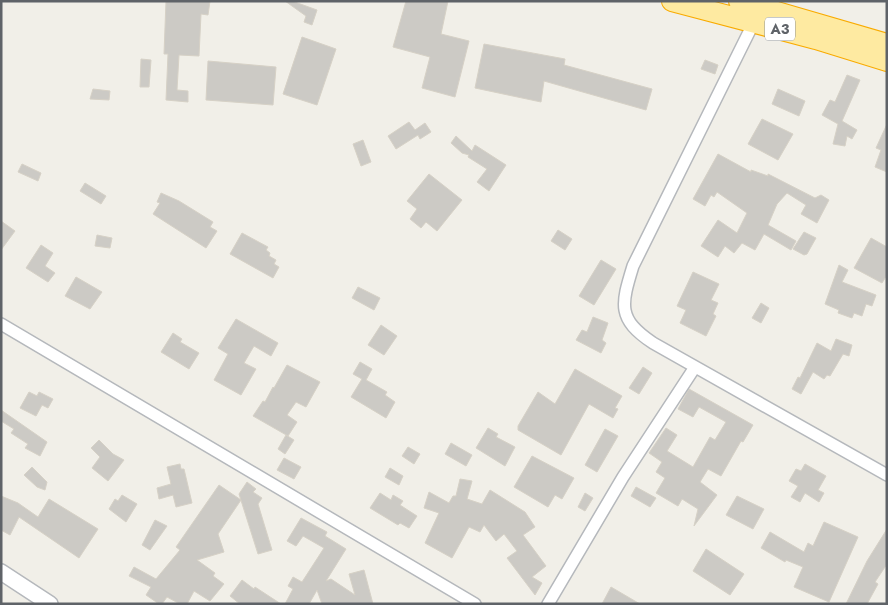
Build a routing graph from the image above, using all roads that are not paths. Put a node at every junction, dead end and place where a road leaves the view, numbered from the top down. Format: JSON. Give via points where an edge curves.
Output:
{"nodes":[{"id":1,"x":672,"y":1,"type":"edge"},
{"id":2,"x":739,"y":1,"type":"edge"},
{"id":3,"x":757,"y":10,"type":"edge"},
{"id":4,"x":879,"y":50,"type":"edge"},
{"id":5,"x":1,"y":324,"type":"edge"},
{"id":6,"x":694,"y":367,"type":"junction"},
{"id":7,"x":887,"y":475,"type":"edge"},
{"id":8,"x":1,"y":572,"type":"edge"},
{"id":9,"x":50,"y":604,"type":"edge"},
{"id":10,"x":475,"y":604,"type":"edge"},
{"id":11,"x":548,"y":604,"type":"edge"}],
"edges":[{"from":1,"to":3,"type":"highway","number":"A3"},
{"from":2,"to":3,"type":"highway","number":"A3"},
{"from":3,"to":4,"type":"highway","number":"A3"},
{"from":3,"to":6,"type":"street","via":[[633,266],[625,292],[625,316],[635,331]]},
{"from":5,"to":10,"type":"street"},
{"from":6,"to":7,"type":"street"},
{"from":6,"to":11,"type":"street","via":[[622,477]]},
{"from":8,"to":9,"type":"street"}]}
